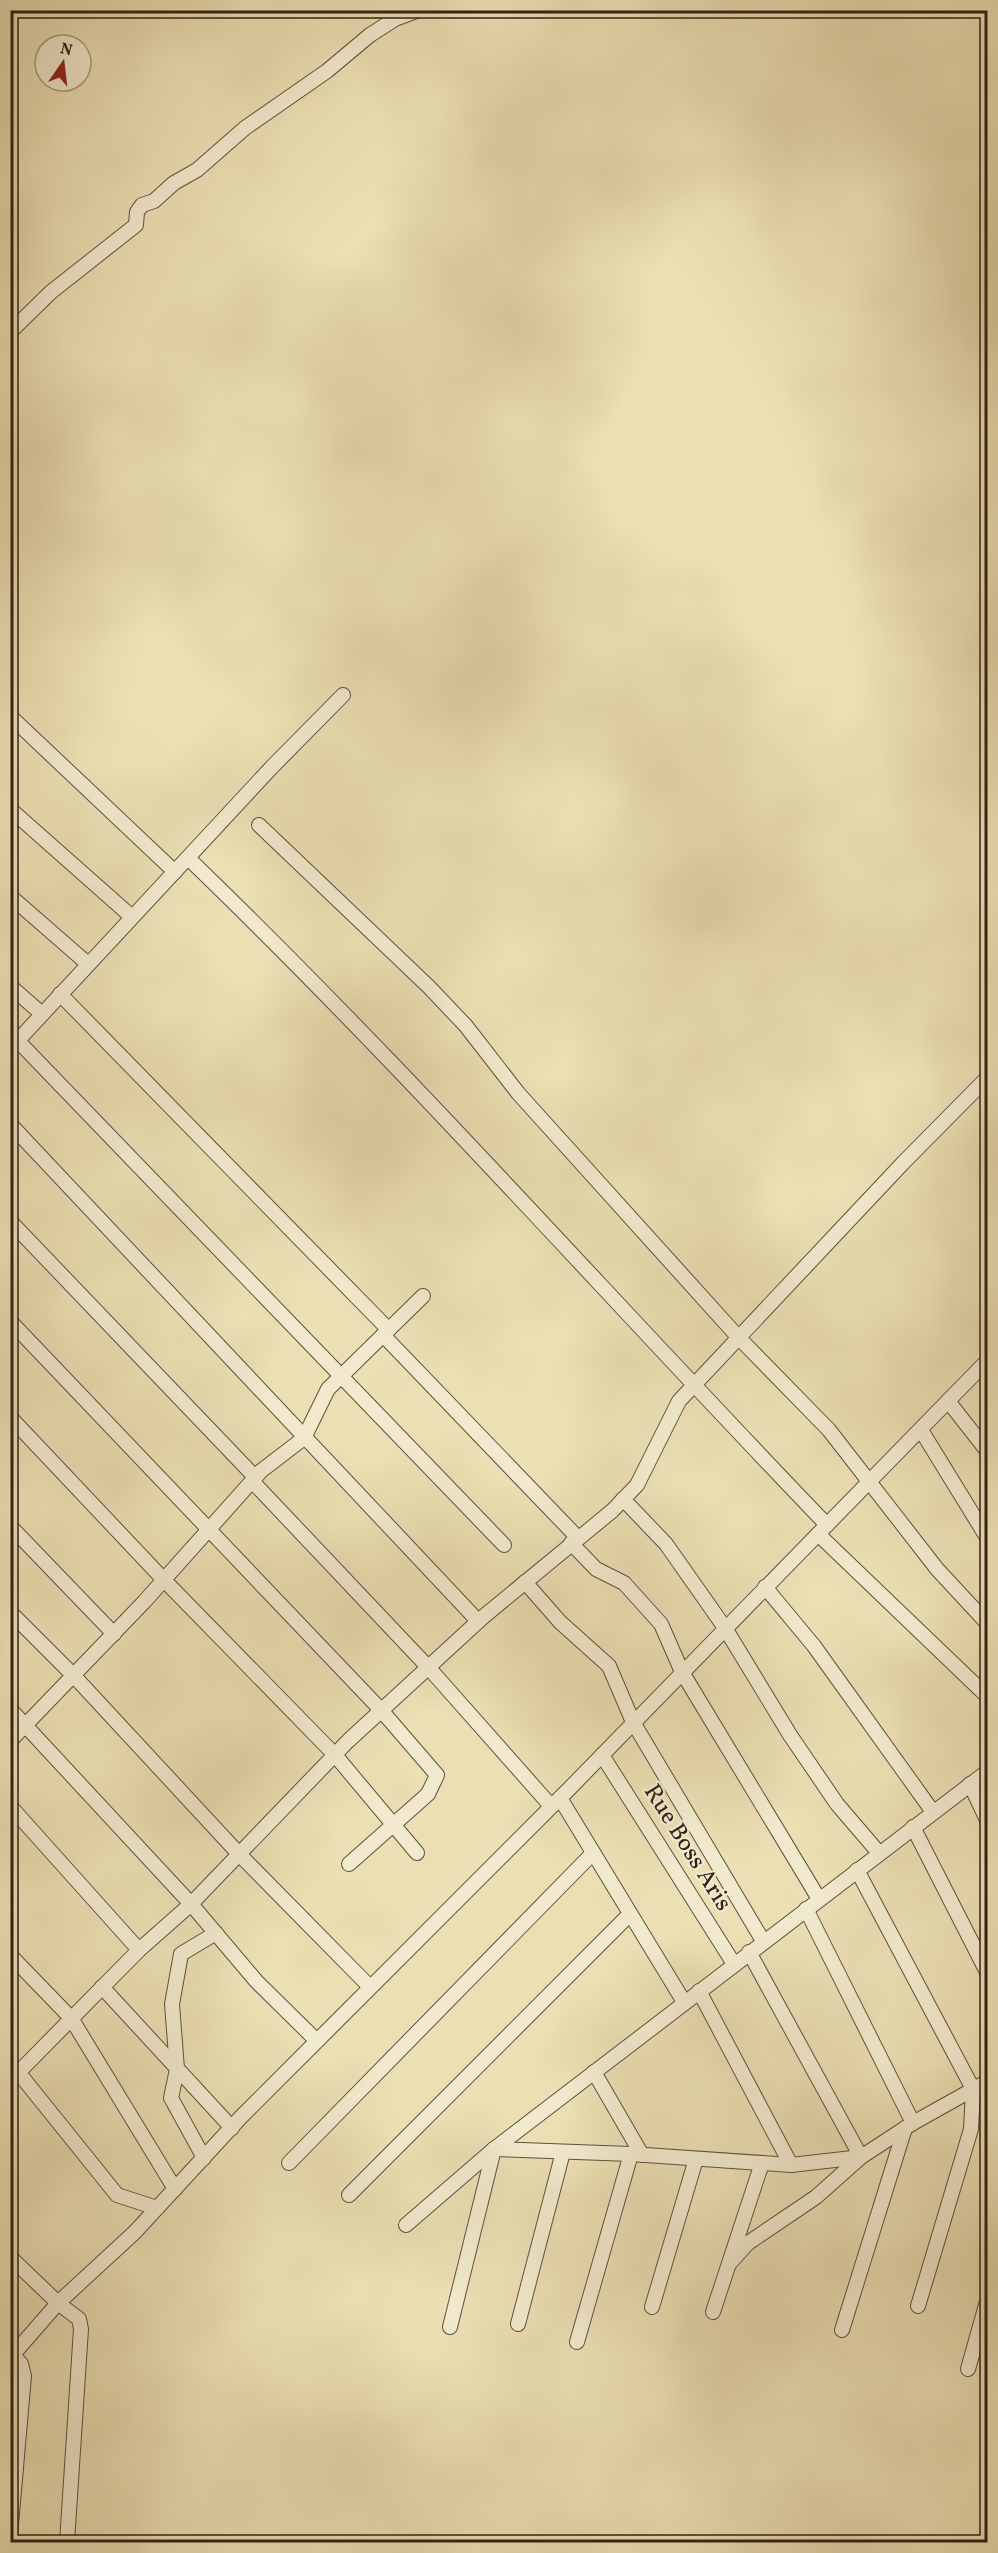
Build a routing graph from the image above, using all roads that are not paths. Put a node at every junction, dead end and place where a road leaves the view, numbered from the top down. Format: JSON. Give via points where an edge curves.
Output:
{"nodes":[{"id":1,"x":419,"y":10,"type":"edge"},
{"id":2,"x":10,"y":332,"type":"edge"},
{"id":3,"x":343,"y":695,"type":"dead end"},
{"id":4,"x":10,"y":716,"type":"edge"},
{"id":5,"x":10,"y":809,"type":"edge"},
{"id":6,"x":259,"y":825,"type":"dead end"},
{"id":7,"x":188,"y":858,"type":"junction"},
{"id":8,"x":175,"y":872,"type":"junction"},
{"id":9,"x":10,"y":896,"type":"edge"},
{"id":10,"x":132,"y":917,"type":"junction"},
{"id":11,"x":88,"y":964,"type":"junction"},
{"id":12,"x":10,"y":986,"type":"edge"},
{"id":13,"x":60,"y":994,"type":"junction"},
{"id":14,"x":42,"y":1014,"type":"junction"},
{"id":15,"x":14,"y":1045,"type":"edge"},
{"id":16,"x":987,"y":1077,"type":"edge"},
{"id":17,"x":10,"y":1124,"type":"edge"},
{"id":18,"x":10,"y":1221,"type":"edge"},
{"id":19,"x":423,"y":1296,"type":"dead end"},
{"id":20,"x":10,"y":1321,"type":"edge"},
{"id":21,"x":386,"y":1332,"type":"junction"},
{"id":22,"x":738,"y":1338,"type":"junction"},
{"id":23,"x":987,"y":1360,"type":"edge"},
{"id":24,"x":340,"y":1377,"type":"junction"},
{"id":25,"x":693,"y":1386,"type":"junction"},
{"id":26,"x":948,"y":1401,"type":"junction"},
{"id":27,"x":10,"y":1417,"type":"edge"},
{"id":28,"x":921,"y":1430,"type":"junction"},
{"id":29,"x":304,"y":1438,"type":"junction"},
{"id":30,"x":987,"y":1452,"type":"edge"},
{"id":31,"x":254,"y":1479,"type":"junction"},
{"id":32,"x":868,"y":1483,"type":"junction"},
{"id":33,"x":623,"y":1499,"type":"junction"},
{"id":34,"x":10,"y":1526,"type":"edge"},
{"id":35,"x":210,"y":1528,"type":"junction"},
{"id":36,"x":823,"y":1529,"type":"junction"},
{"id":37,"x":987,"y":1539,"type":"edge"},
{"id":38,"x":575,"y":1540,"type":"junction"},
{"id":39,"x":504,"y":1545,"type":"dead end"},
{"id":40,"x":164,"y":1580,"type":"junction"},
{"id":41,"x":525,"y":1582,"type":"junction"},
{"id":42,"x":765,"y":1587,"type":"junction"},
{"id":43,"x":10,"y":1612,"type":"edge"},
{"id":44,"x":478,"y":1621,"type":"junction"},
{"id":45,"x":987,"y":1624,"type":"edge"},
{"id":46,"x":725,"y":1628,"type":"junction"},
{"id":47,"x":114,"y":1634,"type":"junction"},
{"id":48,"x":428,"y":1667,"type":"junction"},
{"id":49,"x":682,"y":1672,"type":"junction"},
{"id":50,"x":74,"y":1676,"type":"junction"},
{"id":51,"x":987,"y":1697,"type":"edge"},
{"id":52,"x":10,"y":1708,"type":"edge"},
{"id":53,"x":381,"y":1710,"type":"junction"},
{"id":54,"x":633,"y":1722,"type":"junction"},
{"id":55,"x":26,"y":1725,"type":"junction"},
{"id":56,"x":10,"y":1740,"type":"edge"},
{"id":57,"x":335,"y":1755,"type":"junction"},
{"id":58,"x":602,"y":1755,"type":"junction"},
{"id":59,"x":987,"y":1771,"type":"edge"},
{"id":60,"x":970,"y":1784,"type":"junction"},
{"id":61,"x":555,"y":1802,"type":"junction"},
{"id":62,"x":10,"y":1806,"type":"edge"},
{"id":63,"x":933,"y":1812,"type":"junction"},
{"id":64,"x":987,"y":1822,"type":"edge"},
{"id":65,"x":394,"y":1825,"type":"junction"},
{"id":66,"x":913,"y":1827,"type":"junction"},
{"id":67,"x":417,"y":1853,"type":"dead end"},
{"id":68,"x":593,"y":1853,"type":"junction"},
{"id":69,"x":879,"y":1853,"type":"junction"},
{"id":70,"x":239,"y":1854,"type":"junction"},
{"id":71,"x":349,"y":1864,"type":"dead end"},
{"id":72,"x":857,"y":1870,"type":"junction"},
{"id":73,"x":819,"y":1899,"type":"junction"},
{"id":74,"x":191,"y":1904,"type":"junction"},
{"id":75,"x":806,"y":1909,"type":"junction"},
{"id":76,"x":630,"y":1914,"type":"junction"},
{"id":77,"x":216,"y":1933,"type":"junction"},
{"id":78,"x":763,"y":1941,"type":"junction"},
{"id":79,"x":139,"y":1950,"type":"junction"},
{"id":80,"x":749,"y":1952,"type":"junction"},
{"id":81,"x":10,"y":1955,"type":"edge"},
{"id":82,"x":734,"y":1964,"type":"junction"},
{"id":83,"x":987,"y":1974,"type":"edge"},
{"id":84,"x":102,"y":1987,"type":"junction"},
{"id":85,"x":370,"y":1987,"type":"junction"},
{"id":86,"x":699,"y":1991,"type":"junction"},
{"id":87,"x":684,"y":2002,"type":"junction"},
{"id":88,"x":71,"y":2018,"type":"junction"},
{"id":89,"x":317,"y":2041,"type":"junction"},
{"id":90,"x":177,"y":2069,"type":"junction"},
{"id":91,"x":594,"y":2072,"type":"junction"},
{"id":92,"x":14,"y":2076,"type":"edge"},
{"id":93,"x":987,"y":2081,"type":"edge"},
{"id":94,"x":973,"y":2089,"type":"junction"},
{"id":95,"x":909,"y":2125,"type":"junction"},
{"id":96,"x":232,"y":2128,"type":"junction"},
{"id":97,"x":494,"y":2149,"type":"junction"},
{"id":98,"x":563,"y":2152,"type":"junction"},
{"id":99,"x":636,"y":2155,"type":"junction"},
{"id":100,"x":861,"y":2157,"type":"junction"},
{"id":101,"x":204,"y":2158,"type":"junction"},
{"id":102,"x":696,"y":2159,"type":"junction"},
{"id":103,"x":289,"y":2163,"type":"dead end"},
{"id":104,"x":762,"y":2163,"type":"junction"},
{"id":105,"x":791,"y":2165,"type":"junction"},
{"id":106,"x":175,"y":2188,"type":"junction"},
{"id":107,"x":349,"y":2195,"type":"dead end"},
{"id":108,"x":157,"y":2208,"type":"junction"},
{"id":109,"x":406,"y":2225,"type":"dead end"},
{"id":110,"x":10,"y":2257,"type":"edge"},
{"id":111,"x":729,"y":2264,"type":"junction"},
{"id":112,"x":987,"y":2298,"type":"edge"},
{"id":113,"x":58,"y":2303,"type":"junction"},
{"id":114,"x":918,"y":2306,"type":"dead end"},
{"id":115,"x":652,"y":2307,"type":"dead end"},
{"id":116,"x":713,"y":2312,"type":"dead end"},
{"id":117,"x":518,"y":2324,"type":"dead end"},
{"id":118,"x":450,"y":2327,"type":"dead end"},
{"id":119,"x":842,"y":2330,"type":"dead end"},
{"id":120,"x":578,"y":2342,"type":"dead end"},
{"id":121,"x":12,"y":2355,"type":"edge"},
{"id":122,"x":968,"y":2369,"type":"dead end"},
{"id":123,"x":10,"y":2536,"type":"edge"},
{"id":124,"x":67,"y":2542,"type":"edge"}],
"edges":[{"from":1,"to":2,"type":"street","via":[[370,34],[327,71],[245,128],[197,170],[154,201],[142,205],[136,225],[51,292]]},
{"from":3,"to":7,"type":"street"},
{"from":4,"to":8,"type":"street"},
{"from":5,"to":10,"type":"street"},
{"from":6,"to":22,"type":"street","via":[[466,1026],[518,1093]]},
{"from":7,"to":8,"type":"street"},
{"from":7,"to":25,"type":"street","via":[[298,964]]},
{"from":8,"to":10,"type":"street"},
{"from":9,"to":11,"type":"street"},
{"from":10,"to":11,"type":"street"},
{"from":11,"to":13,"type":"street"},
{"from":12,"to":14,"type":"street"},
{"from":13,"to":14,"type":"street"},
{"from":13,"to":21,"type":"street"},
{"from":14,"to":15,"type":"street"},
{"from":15,"to":24,"type":"street"},
{"from":16,"to":22,"type":"street"},
{"from":17,"to":29,"type":"street"},
{"from":18,"to":31,"type":"street"},
{"from":19,"to":21,"type":"street"},
{"from":20,"to":35,"type":"street"},
{"from":21,"to":24,"type":"street"},
{"from":21,"to":38,"type":"street"},
{"from":22,"to":25,"type":"street"},
{"from":22,"to":32,"type":"street","via":[[829,1430]]},
{"from":23,"to":26,"type":"street"},
{"from":24,"to":29,"type":"street","via":[[328,1389]]},
{"from":24,"to":39,"type":"street"},
{"from":25,"to":33,"type":"street","via":[[679,1401],[637,1485]]},
{"from":25,"to":36,"type":"street"},
{"from":26,"to":28,"type":"street"},
{"from":26,"to":30,"type":"street"},
{"from":27,"to":40,"type":"street"},
{"from":28,"to":32,"type":"street"},
{"from":28,"to":37,"type":"street"},
{"from":29,"to":31,"type":"street"},
{"from":29,"to":44,"type":"street"},
{"from":31,"to":35,"type":"street"},
{"from":31,"to":48,"type":"street"},
{"from":32,"to":36,"type":"street"},
{"from":32,"to":45,"type":"street"},
{"from":33,"to":38,"type":"street"},
{"from":33,"to":46,"type":"street","via":[[666,1544]]},
{"from":34,"to":47,"type":"street"},
{"from":35,"to":40,"type":"street"},
{"from":35,"to":53,"type":"street"},
{"from":36,"to":42,"type":"street"},
{"from":36,"to":51,"type":"street"},
{"from":38,"to":41,"type":"street"},
{"from":38,"to":49,"type":"street","via":[[596,1569],[624,1583],[662,1624]]},
{"from":40,"to":47,"type":"street"},
{"from":40,"to":57,"type":"street"},
{"from":41,"to":44,"type":"street"},
{"from":41,"to":54,"type":"street","via":[[560,1622],[609,1666]]},
{"from":42,"to":46,"type":"street"},
{"from":42,"to":63,"type":"street","via":[[814,1646]]},
{"from":43,"to":50,"type":"street"},
{"from":44,"to":48,"type":"street"},
{"from":46,"to":49,"type":"street"},
{"from":46,"to":69,"type":"street","via":[[837,1804]]},
{"from":47,"to":50,"type":"street"},
{"from":48,"to":53,"type":"street"},
{"from":48,"to":61,"type":"street"},
{"from":49,"to":54,"type":"street"},
{"from":49,"to":73,"type":"street"},
{"from":50,"to":55,"type":"street"},
{"from":50,"to":70,"type":"street"},
{"from":52,"to":55,"type":"street"},
{"from":53,"to":57,"type":"street"},
{"from":53,"to":65,"type":"street","via":[[437,1775],[428,1794]]},
{"from":54,"to":58,"type":"street"},
{"from":54,"to":78,"type":"street"},
{"from":55,"to":56,"type":"street"},
{"from":55,"to":74,"type":"street"},
{"from":57,"to":65,"type":"street"},
{"from":57,"to":70,"type":"street"},
{"from":58,"to":61,"type":"street"},
{"from":58,"to":82,"type":"street","name":"Rue Boss Aris"},
{"from":59,"to":60,"type":"street"},
{"from":60,"to":63,"type":"street"},
{"from":60,"to":64,"type":"street"},
{"from":61,"to":68,"type":"street"},
{"from":61,"to":85,"type":"street"},
{"from":62,"to":79,"type":"street"},
{"from":63,"to":66,"type":"street"},
{"from":65,"to":67,"type":"street"},
{"from":65,"to":71,"type":"street"},
{"from":66,"to":69,"type":"street"},
{"from":66,"to":83,"type":"street"},
{"from":68,"to":76,"type":"street"},
{"from":68,"to":103,"type":"street"},
{"from":69,"to":72,"type":"street"},
{"from":70,"to":74,"type":"street"},
{"from":70,"to":85,"type":"street"},
{"from":72,"to":73,"type":"street"},
{"from":72,"to":94,"type":"street"},
{"from":73,"to":75,"type":"street"},
{"from":74,"to":77,"type":"street"},
{"from":74,"to":79,"type":"street"},
{"from":75,"to":78,"type":"street"},
{"from":75,"to":95,"type":"street"},
{"from":76,"to":87,"type":"street"},
{"from":76,"to":107,"type":"street"},
{"from":77,"to":89,"type":"street","via":[[257,1982]]},
{"from":77,"to":90,"type":"street","via":[[181,1954],[172,2004]]},
{"from":78,"to":80,"type":"street"},
{"from":79,"to":84,"type":"street"},
{"from":80,"to":82,"type":"street"},
{"from":80,"to":100,"type":"street"},
{"from":81,"to":88,"type":"street"},
{"from":82,"to":86,"type":"street"},
{"from":84,"to":88,"type":"street"},
{"from":84,"to":90,"type":"street"},
{"from":85,"to":89,"type":"street"},
{"from":86,"to":87,"type":"street"},
{"from":86,"to":105,"type":"street"},
{"from":87,"to":91,"type":"street"},
{"from":88,"to":92,"type":"street"},
{"from":88,"to":106,"type":"street"},
{"from":89,"to":96,"type":"street"},
{"from":90,"to":96,"type":"street"},
{"from":90,"to":101,"type":"street","via":[[171,2098]]},
{"from":91,"to":97,"type":"street"},
{"from":91,"to":99,"type":"street"},
{"from":92,"to":108,"type":"street","via":[[117,2195]]},
{"from":93,"to":94,"type":"street"},
{"from":94,"to":95,"type":"street"},
{"from":94,"to":114,"type":"street","via":[[971,2129]]},
{"from":95,"to":100,"type":"street"},
{"from":95,"to":119,"type":"street"},
{"from":96,"to":101,"type":"street"},
{"from":97,"to":98,"type":"street"},
{"from":97,"to":109,"type":"street"},
{"from":97,"to":118,"type":"street"},
{"from":98,"to":99,"type":"street"},
{"from":98,"to":117,"type":"street"},
{"from":99,"to":102,"type":"street"},
{"from":99,"to":120,"type":"street"},
{"from":100,"to":105,"type":"street"},
{"from":100,"to":111,"type":"street","via":[[816,2197],[748,2243]]},
{"from":101,"to":106,"type":"street"},
{"from":102,"to":104,"type":"street"},
{"from":102,"to":115,"type":"street"},
{"from":104,"to":105,"type":"street"},
{"from":104,"to":111,"type":"street"},
{"from":106,"to":108,"type":"street"},
{"from":108,"to":113,"type":"street"},
{"from":110,"to":113,"type":"street"},
{"from":111,"to":116,"type":"street"},
{"from":112,"to":122,"type":"street"},
{"from":113,"to":121,"type":"street"},
{"from":113,"to":124,"type":"street","via":[[79,2319],[81,2328]]},
{"from":121,"to":123,"type":"street","via":[[21,2364],[24,2376]]}]}
